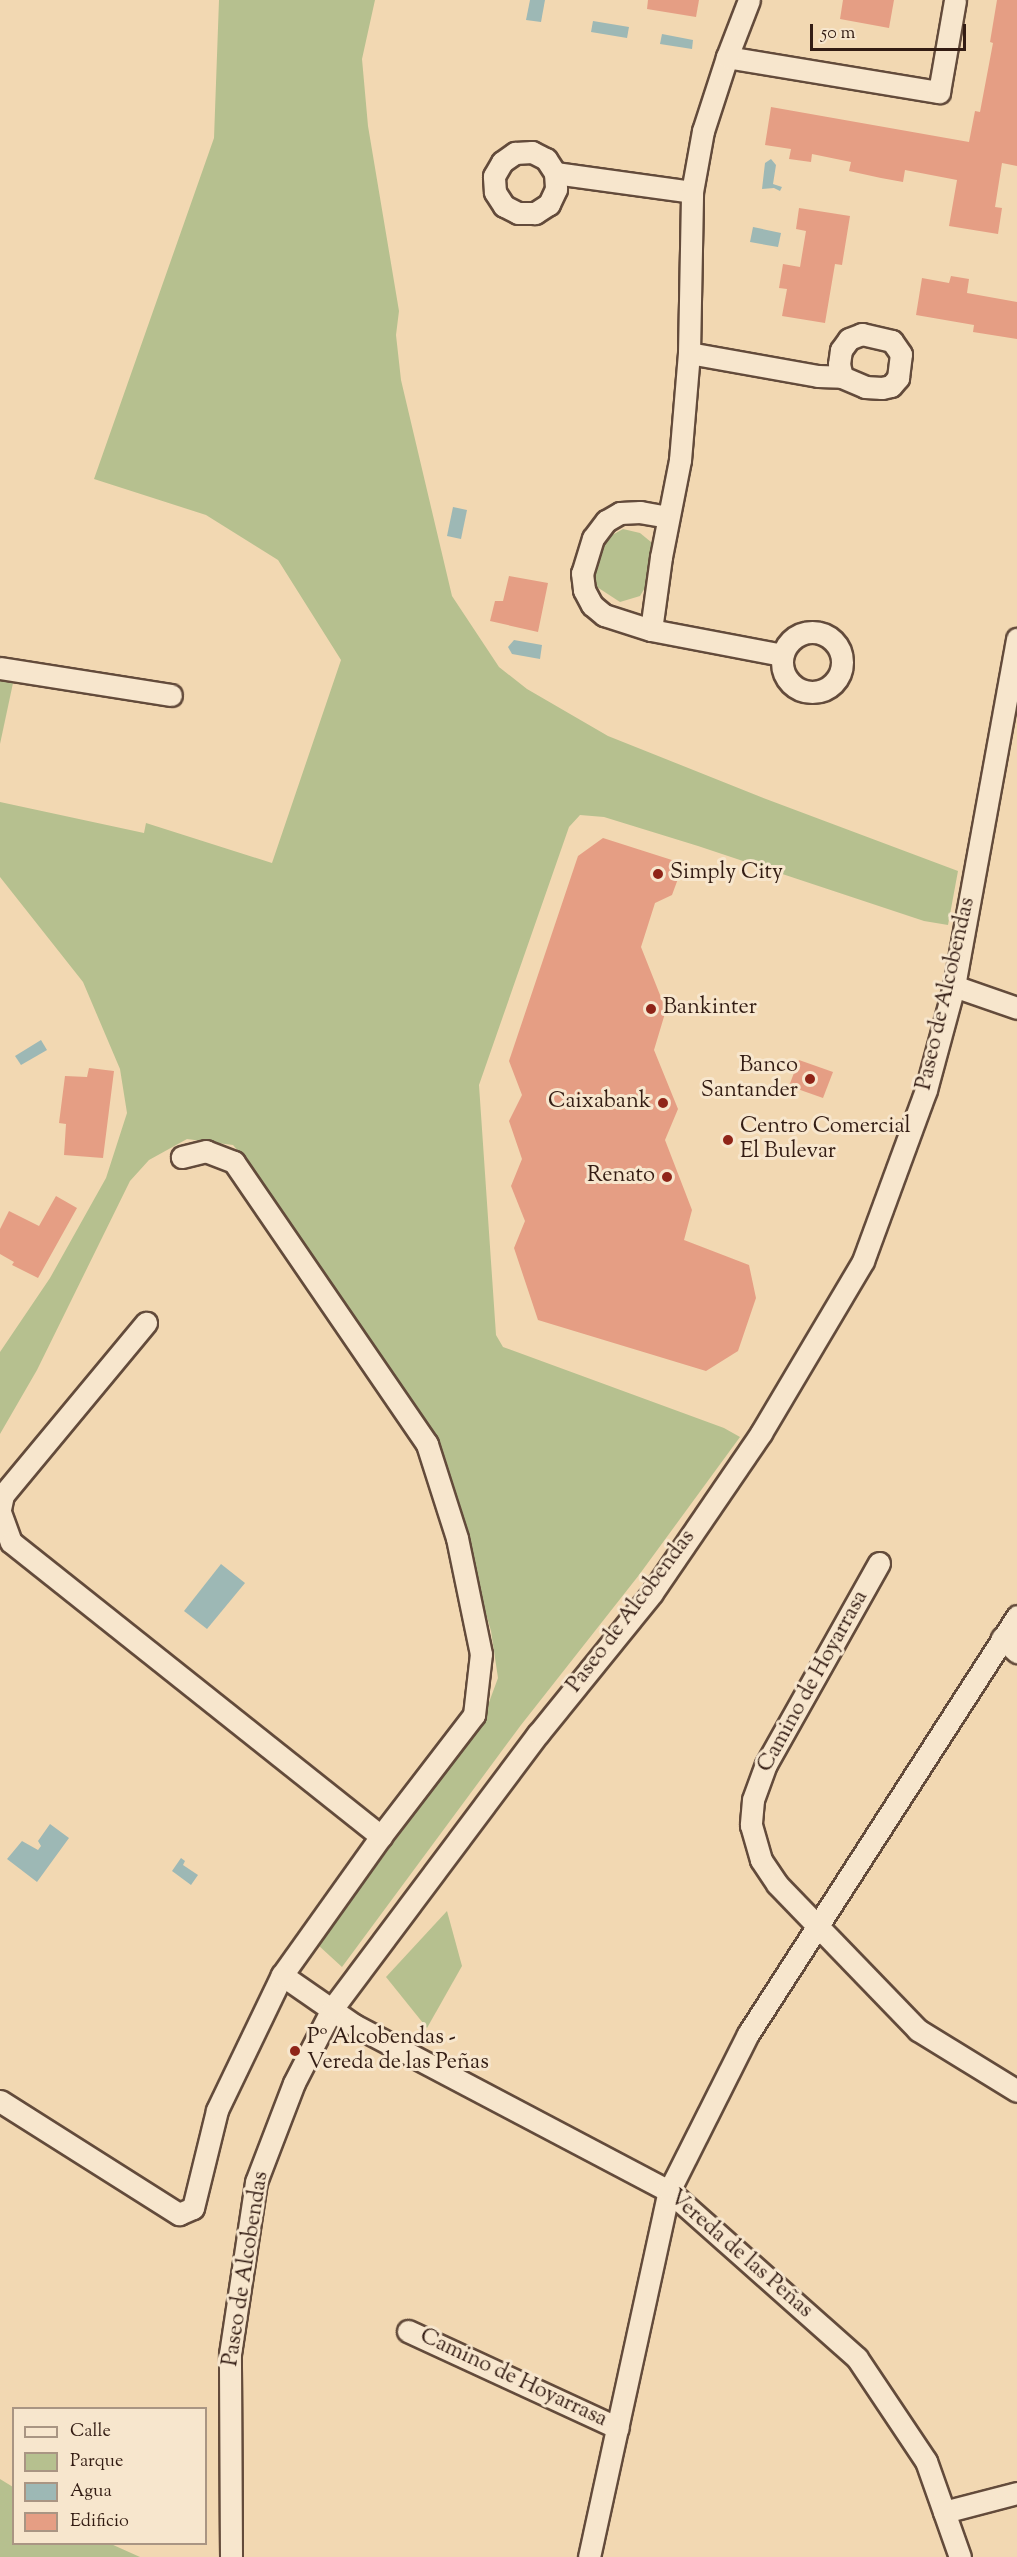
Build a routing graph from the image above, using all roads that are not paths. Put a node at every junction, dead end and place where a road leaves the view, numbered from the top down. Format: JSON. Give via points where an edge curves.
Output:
{"nodes":[{"id":1,"x":749,"y":0,"type":"edge"},
{"id":2,"x":955,"y":0,"type":"edge"},
{"id":3,"x":727,"y":57,"type":"junction"},
{"id":4,"x":555,"y":173,"type":"dead end"},
{"id":5,"x":692,"y":192,"type":"junction"},
{"id":6,"x":689,"y":353,"type":"junction"},
{"id":7,"x":842,"y":377,"type":"dead end"},
{"id":8,"x":668,"y":517,"type":"junction"},
{"id":9,"x":651,"y":630,"type":"junction"},
{"id":10,"x":1017,"y":639,"type":"edge"},
{"id":11,"x":783,"y":655,"type":"dead end"},
{"id":12,"x":0,"y":668,"type":"edge"},
{"id":13,"x":171,"y":695,"type":"dead end"},
{"id":14,"x":954,"y":986,"type":"junction"},
{"id":15,"x":1017,"y":1008,"type":"edge"},
{"id":16,"x":182,"y":1157,"type":"dead end"},
{"id":17,"x":146,"y":1323,"type":"dead end"},
{"id":18,"x":0,"y":1510,"type":"edge"},
{"id":19,"x":879,"y":1563,"type":"dead end"},
{"id":20,"x":1017,"y":1616,"type":"edge"},
{"id":21,"x":1010,"y":1645,"type":"edge"},
{"id":22,"x":381,"y":1836,"type":"junction"},
{"id":23,"x":816,"y":1925,"type":"junction"},
{"id":24,"x":282,"y":1975,"type":"junction"},
{"id":25,"x":332,"y":2010,"type":"junction"},
{"id":26,"x":1017,"y":2091,"type":"edge"},
{"id":27,"x":0,"y":2101,"type":"edge"},
{"id":28,"x":669,"y":2191,"type":"junction"},
{"id":29,"x":408,"y":2331,"type":"dead end"},
{"id":30,"x":618,"y":2428,"type":"junction"},
{"id":31,"x":1017,"y":2493,"type":"edge"},
{"id":32,"x":944,"y":2512,"type":"junction"},
{"id":33,"x":231,"y":2557,"type":"edge"},
{"id":34,"x":589,"y":2557,"type":"edge"},
{"id":35,"x":960,"y":2557,"type":"edge"}],
"edges":[{"from":1,"to":3,"type":"street"},
{"from":2,"to":3,"type":"street","via":[[939,92]]},
{"from":3,"to":5,"type":"street","via":[[703,131]]},
{"from":4,"to":5,"type":"street"},
{"from":5,"to":6,"type":"street"},
{"from":6,"to":7,"type":"street"},
{"from":6,"to":8,"type":"street","via":[[680,460]]},
{"from":8,"to":9,"type":"street"},
{"from":8,"to":9,"type":"street","via":[[620,513],[606,521],[593,538],[582,573],[584,590],[592,605],[604,615]]},
{"from":9,"to":11,"type":"street"},
{"from":10,"to":14,"type":"street","name":"Paseo de Alcobendas"},
{"from":12,"to":13,"type":"street"},
{"from":14,"to":15,"type":"street"},
{"from":14,"to":25,"type":"street","name":"Paseo de Alcobendas","via":[[926,1090],[863,1261],[761,1433],[652,1593],[538,1734]]},
{"from":16,"to":22,"type":"street","via":[[206,1151],[234,1162],[427,1444],[457,1538],[481,1654],[474,1715]]},
{"from":17,"to":18,"type":"street","via":[[3,1495]]},
{"from":18,"to":22,"type":"street","via":[[11,1542]]},
{"from":19,"to":23,"type":"street","name":"Camino de Hoyarrasa","via":[[766,1764],[753,1800],[751,1825],[761,1860],[777,1884]]},
{"from":20,"to":21,"type":"street","name":"Camino de Hoyarrasa"},
{"from":21,"to":23,"type":"street","name":"Camino de Hoyarrasa"},
{"from":22,"to":24,"type":"street"},
{"from":23,"to":26,"type":"street","name":"Camino de Hoyarrasa","via":[[918,2030]]},
{"from":23,"to":28,"type":"street","name":"Camino de Hoyarrasa","via":[[748,2034]]},
{"from":24,"to":25,"type":"street","name":"Vereda de las Peñas"},
{"from":24,"to":27,"type":"street","via":[[218,2110],[193,2208],[179,2214]]},
{"from":25,"to":28,"type":"street","name":"Vereda de las Peñas"},
{"from":25,"to":33,"type":"street","name":"Paseo de Alcobendas","via":[[294,2083],[256,2182],[230,2354]]},
{"from":28,"to":30,"type":"street","name":"Camino de Hoyarrasa"},
{"from":28,"to":32,"type":"street","name":"Vereda de las Peñas","via":[[857,2358],[926,2461]]},
{"from":29,"to":30,"type":"street","name":"Camino de Hoyarrasa"},
{"from":30,"to":34,"type":"street","name":"Camino de Hoyarrasa"},
{"from":31,"to":32,"type":"street"},
{"from":32,"to":35,"type":"street","name":"Vereda de las Peñas"}]}
